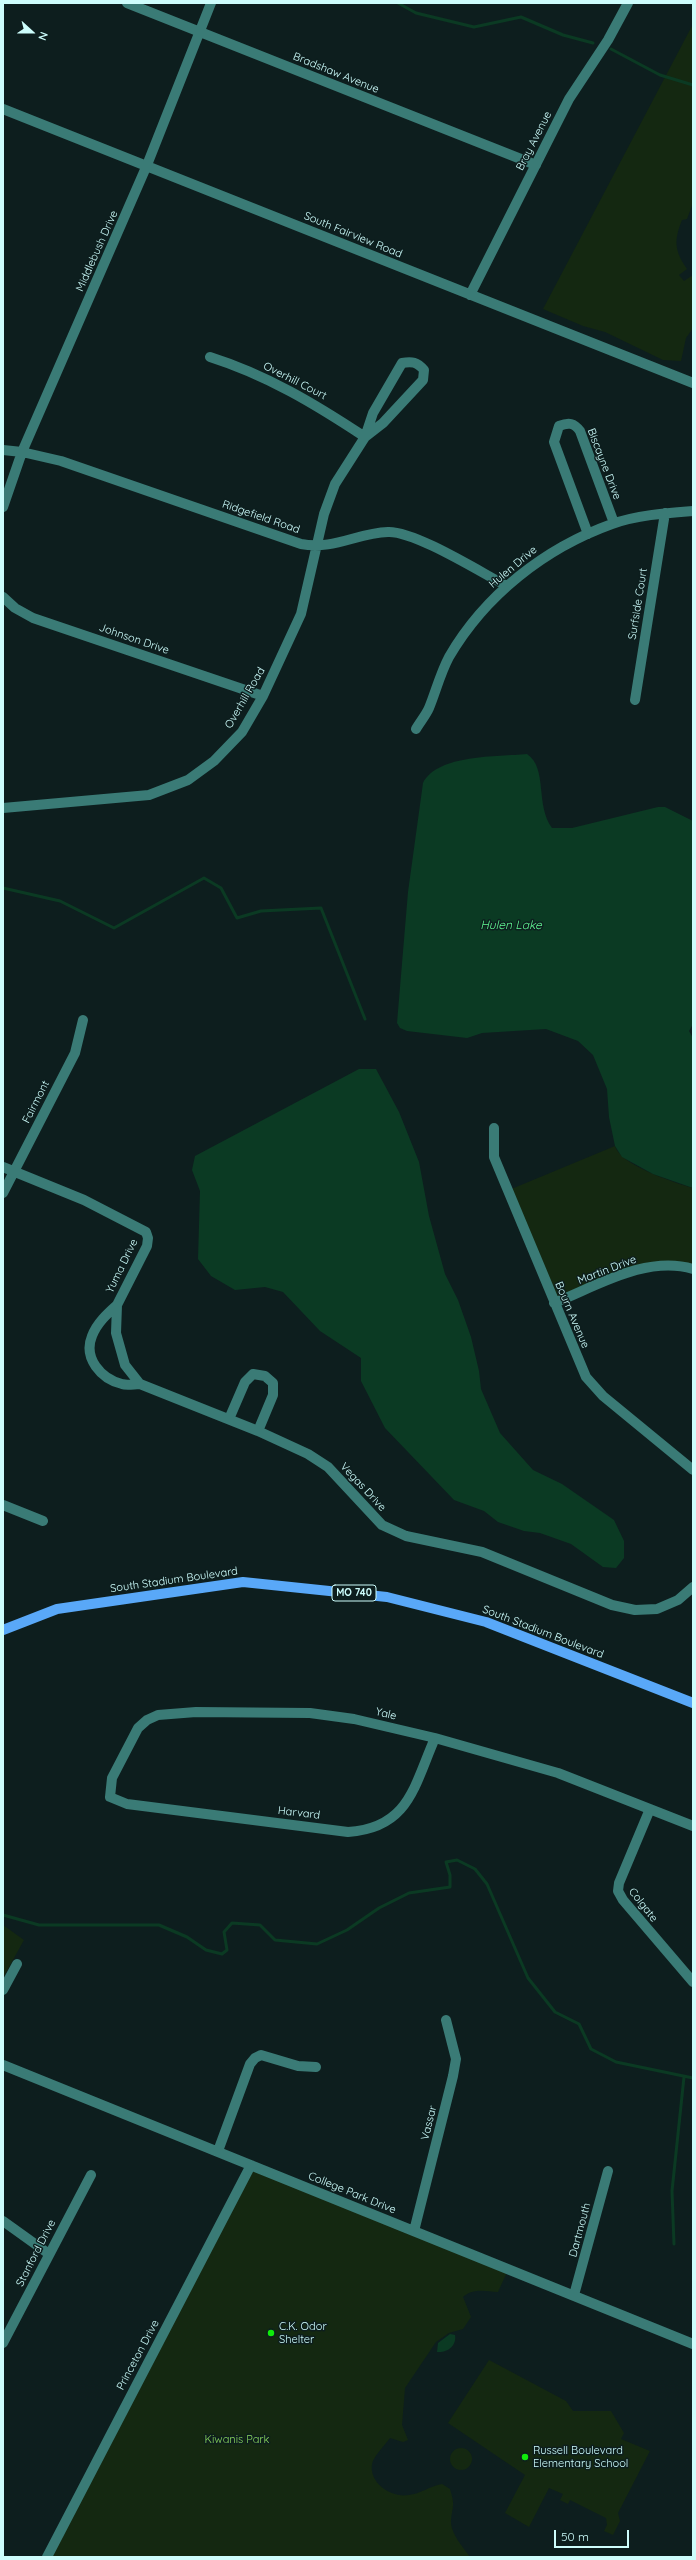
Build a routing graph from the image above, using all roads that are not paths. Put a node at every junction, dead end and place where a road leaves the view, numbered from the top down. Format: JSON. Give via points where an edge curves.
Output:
{"nodes":[{"id":1,"x":127,"y":3,"type":"edge"},
{"id":2,"x":211,"y":3,"type":"edge"},
{"id":3,"x":628,"y":3,"type":"edge"},
{"id":4,"x":200,"y":32,"type":"junction"},
{"id":5,"x":3,"y":109,"type":"edge"},
{"id":6,"x":147,"y":164,"type":"junction"},
{"id":7,"x":536,"y":165,"type":"junction"},
{"id":8,"x":470,"y":295,"type":"junction"},
{"id":9,"x":210,"y":357,"type":"dead end"},
{"id":10,"x":693,"y":383,"type":"edge"},
{"id":11,"x":365,"y":437,"type":"junction"},
{"id":12,"x":3,"y":450,"type":"edge"},
{"id":13,"x":22,"y":452,"type":"junction"},
{"id":14,"x":3,"y":507,"type":"edge"},
{"id":15,"x":693,"y":511,"type":"edge"},
{"id":16,"x":665,"y":513,"type":"junction"},
{"id":17,"x":614,"y":523,"type":"junction"},
{"id":18,"x":588,"y":534,"type":"junction"},
{"id":19,"x":318,"y":547,"type":"junction"},
{"id":20,"x":507,"y":586,"type":"junction"},
{"id":21,"x":3,"y":597,"type":"edge"},
{"id":22,"x":263,"y":696,"type":"junction"},
{"id":23,"x":635,"y":700,"type":"dead end"},
{"id":24,"x":416,"y":729,"type":"dead end"},
{"id":25,"x":3,"y":808,"type":"edge"},
{"id":26,"x":83,"y":1020,"type":"dead end"},
{"id":27,"x":494,"y":1128,"type":"dead end"},
{"id":28,"x":3,"y":1168,"type":"edge"},
{"id":29,"x":14,"y":1172,"type":"junction"},
{"id":30,"x":3,"y":1193,"type":"edge"},
{"id":31,"x":693,"y":1269,"type":"edge"},
{"id":32,"x":554,"y":1304,"type":"junction"},
{"id":33,"x":117,"y":1305,"type":"junction"},
{"id":34,"x":140,"y":1384,"type":"junction"},
{"id":35,"x":228,"y":1419,"type":"junction"},
{"id":36,"x":258,"y":1431,"type":"junction"},
{"id":37,"x":693,"y":1470,"type":"edge"},
{"id":38,"x":3,"y":1505,"type":"edge"},
{"id":39,"x":44,"y":1521,"type":"dead end"},
{"id":40,"x":693,"y":1587,"type":"edge"},
{"id":41,"x":3,"y":1630,"type":"edge"},
{"id":42,"x":693,"y":1703,"type":"edge"},
{"id":43,"x":435,"y":1738,"type":"junction"},
{"id":44,"x":110,"y":1797,"type":"joint"},
{"id":45,"x":650,"y":1809,"type":"junction"},
{"id":46,"x":693,"y":1826,"type":"edge"},
{"id":47,"x":17,"y":1964,"type":"dead end"},
{"id":48,"x":693,"y":1982,"type":"edge"},
{"id":49,"x":3,"y":1990,"type":"edge"},
{"id":50,"x":446,"y":2020,"type":"dead end"},
{"id":51,"x":3,"y":2065,"type":"edge"},
{"id":52,"x":316,"y":2067,"type":"dead end"},
{"id":53,"x":218,"y":2151,"type":"junction"},
{"id":54,"x":250,"y":2165,"type":"junction"},
{"id":55,"x":608,"y":2171,"type":"dead end"},
{"id":56,"x":91,"y":2175,"type":"dead end"},
{"id":57,"x":3,"y":2221,"type":"edge"},
{"id":58,"x":414,"y":2231,"type":"junction"},
{"id":59,"x":49,"y":2254,"type":"junction"},
{"id":60,"x":574,"y":2295,"type":"junction"},
{"id":61,"x":3,"y":2343,"type":"edge"},
{"id":62,"x":693,"y":2344,"type":"edge"},
{"id":63,"x":47,"y":2557,"type":"edge"}],
"edges":[{"from":1,"to":4,"type":"street","name":"Bradshaw Avenue"},
{"from":2,"to":4,"type":"street","name":"Middlebush Drive"},
{"from":3,"to":7,"type":"street","name":"Bray Avenue","via":[[608,40],[569,99]]},
{"from":4,"to":6,"type":"street","name":"Middlebush Drive"},
{"from":4,"to":7,"type":"street","name":"Bradshaw Avenue"},
{"from":5,"to":6,"type":"street","name":"South Fairview Road"},
{"from":6,"to":8,"type":"street","name":"South Fairview Road"},
{"from":6,"to":13,"type":"street","name":"Middlebush Drive"},
{"from":7,"to":8,"type":"street","name":"Bray Avenue"},
{"from":8,"to":10,"type":"street","name":"South Fairview Road"},
{"from":9,"to":11,"type":"street","name":"Overhill Court","via":[[282,386],[315,403]]},
{"from":11,"to":11,"type":"street","name":"Overhill Road","via":[[383,423],[424,380],[424,370],[419,364],[411,361],[402,363],[374,413]]},
{"from":11,"to":19,"type":"street","name":"Overhill Road","via":[[335,484],[324,514]]},
{"from":12,"to":13,"type":"street","name":"Ridgefield Road"},
{"from":13,"to":14,"type":"street","name":"Middlebush Drive"},
{"from":13,"to":19,"type":"street","name":"Ridgefield Road","via":[[62,461],[301,544]]},
{"from":15,"to":16,"type":"street","name":"Hulen Drive"},
{"from":16,"to":17,"type":"street","name":"Hulen Drive"},
{"from":16,"to":23,"type":"street","name":"Surfside Court"},
{"from":17,"to":18,"type":"street","name":"Hulen Drive"},
{"from":17,"to":18,"type":"street","name":"Biscayne Drive","via":[[580,431],[575,425],[567,422],[559,426],[554,442]]},
{"from":18,"to":20,"type":"street","name":"Hulen Drive","via":[[545,555]]},
{"from":19,"to":20,"type":"street","name":"Ridgefield Road","via":[[388,532],[411,536]]},
{"from":19,"to":22,"type":"street","name":"Overhill Road","via":[[301,614]]},
{"from":20,"to":24,"type":"street","name":"Hulen Drive","via":[[482,612],[450,657],[437,682],[429,708]]},
{"from":21,"to":22,"type":"street","name":"Johnson Drive","via":[[14,608],[33,618]]},
{"from":22,"to":25,"type":"street","name":"Overhill Road","via":[[242,732],[214,761],[188,780],[149,795]]},
{"from":26,"to":29,"type":"street","name":"Fairmont","via":[[75,1053]]},
{"from":27,"to":32,"type":"street","name":"Bourn Avenue","via":[[494,1157]]},
{"from":28,"to":29,"type":"street"},
{"from":29,"to":30,"type":"street","name":"Fairmont"},
{"from":29,"to":33,"type":"street","name":"Yuma Drive","via":[[84,1200],[140,1227],[148,1238],[147,1246]]},
{"from":31,"to":32,"type":"street","name":"Martin Drive","via":[[678,1265],[638,1269]]},
{"from":32,"to":37,"type":"street","name":"Bourn Avenue","via":[[586,1377],[602,1396]]},
{"from":33,"to":34,"type":"street","name":"Yuma Drive","via":[[116,1333],[125,1365]]},
{"from":33,"to":34,"type":"street","via":[[100,1321],[91,1336],[92,1360],[99,1371],[110,1380],[123,1385]]},
{"from":34,"to":35,"type":"street","name":"Vegas Drive"},
{"from":35,"to":36,"type":"street","name":"Vegas Drive"},
{"from":35,"to":36,"type":"street","via":[[245,1382],[253,1374],[265,1376],[273,1383],[273,1395]]},
{"from":36,"to":40,"type":"street","name":"Vegas Drive","via":[[308,1454],[328,1467],[382,1525],[406,1536],[482,1552],[612,1605],[635,1610],[657,1609],[678,1600]]},
{"from":38,"to":39,"type":"street"},
{"from":41,"to":42,"type":"main road","name":"South Stadium Boulevard","number":"MO 740","via":[[57,1609],[243,1582],[364,1594],[387,1597],[486,1622]]},
{"from":43,"to":44,"type":"street","name":"Yale","via":[[354,1719],[310,1713],[196,1712],[158,1715],[138,1728],[112,1778]]},
{"from":43,"to":44,"type":"street","name":"Harvard","via":[[402,1808],[379,1827],[364,1831],[348,1832],[127,1804]]},
{"from":43,"to":45,"type":"street","name":"Yale","via":[[558,1773]]},
{"from":45,"to":46,"type":"street","name":"Yale"},
{"from":45,"to":48,"type":"street","name":"Colgate","via":[[618,1891]]},
{"from":47,"to":49,"type":"street"},
{"from":50,"to":58,"type":"street","name":"Vassar","via":[[456,2059]]},
{"from":51,"to":53,"type":"street","name":"College Park Drive"},
{"from":52,"to":53,"type":"street","via":[[298,2066],[261,2055],[255,2058],[250,2064]]},
{"from":53,"to":54,"type":"street","name":"College Park Drive"},
{"from":54,"to":58,"type":"street","name":"College Park Drive"},
{"from":54,"to":63,"type":"street","name":"Princeton Drive"},
{"from":55,"to":60,"type":"street","name":"Dartmouth"},
{"from":56,"to":59,"type":"street","name":"Stanford Drive"},
{"from":57,"to":59,"type":"street"},
{"from":58,"to":60,"type":"street","name":"College Park Drive"},
{"from":59,"to":61,"type":"street","name":"Stanford Drive"},
{"from":60,"to":62,"type":"street","name":"College Park Drive"}]}
